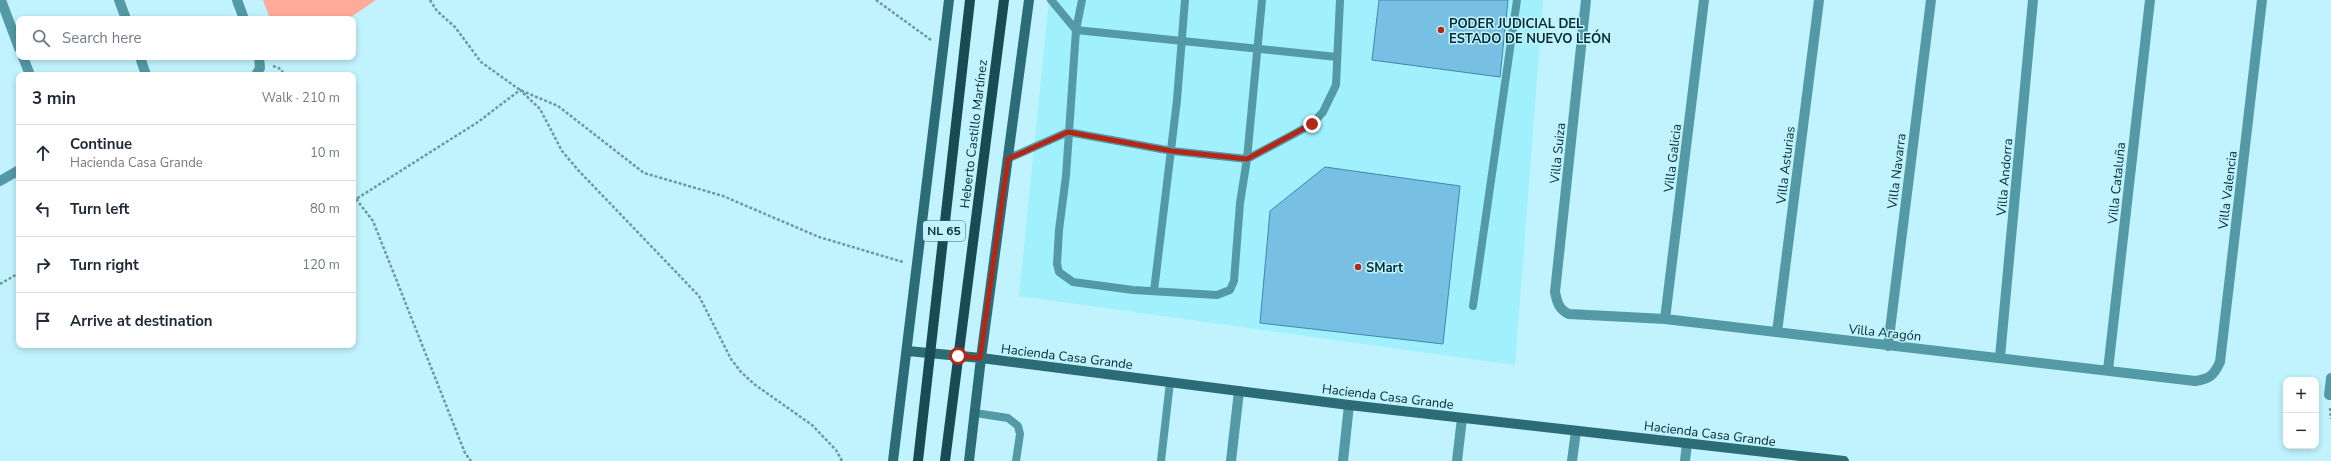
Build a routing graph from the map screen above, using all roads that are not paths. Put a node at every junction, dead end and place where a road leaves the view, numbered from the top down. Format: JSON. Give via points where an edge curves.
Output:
{"nodes":[{"id":1,"x":1,"y":0,"type":"edge"},
{"id":2,"x":119,"y":0,"type":"edge"},
{"id":3,"x":237,"y":0,"type":"edge"},
{"id":4,"x":949,"y":0,"type":"edge"},
{"id":5,"x":970,"y":0,"type":"edge"},
{"id":6,"x":1004,"y":0,"type":"edge"},
{"id":7,"x":1029,"y":0,"type":"edge"},
{"id":8,"x":1051,"y":0,"type":"edge"},
{"id":9,"x":1082,"y":0,"type":"edge"},
{"id":10,"x":1185,"y":0,"type":"edge"},
{"id":11,"x":1262,"y":0,"type":"edge"},
{"id":12,"x":1340,"y":0,"type":"edge"},
{"id":13,"x":1518,"y":0,"type":"edge"},
{"id":14,"x":1586,"y":0,"type":"edge"},
{"id":15,"x":1704,"y":0,"type":"edge"},
{"id":16,"x":1819,"y":0,"type":"edge"},
{"id":17,"x":1931,"y":0,"type":"edge"},
{"id":18,"x":2033,"y":0,"type":"edge"},
{"id":19,"x":2150,"y":0,"type":"edge"},
{"id":20,"x":2262,"y":0,"type":"edge"},
{"id":21,"x":125,"y":16,"type":"edge"},
{"id":22,"x":243,"y":16,"type":"edge"},
{"id":23,"x":1076,"y":30,"type":"junction"},
{"id":24,"x":16,"y":40,"type":"edge"},
{"id":25,"x":1182,"y":40,"type":"junction"},
{"id":26,"x":1258,"y":50,"type":"junction"},
{"id":27,"x":1337,"y":57,"type":"junction"},
{"id":28,"x":24,"y":60,"type":"edge"},
{"id":29,"x":141,"y":60,"type":"edge"},
{"id":30,"x":259,"y":60,"type":"edge"},
{"id":31,"x":29,"y":72,"type":"edge"},
{"id":32,"x":145,"y":72,"type":"edge"},
{"id":33,"x":258,"y":72,"type":"edge"},
{"id":34,"x":1068,"y":132,"type":"junction"},
{"id":35,"x":1172,"y":151,"type":"junction"},
{"id":36,"x":1008,"y":159,"type":"junction"},
{"id":37,"x":1247,"y":159,"type":"junction"},
{"id":38,"x":16,"y":172,"type":"edge"},
{"id":39,"x":0,"y":181,"type":"edge"},
{"id":40,"x":1154,"y":291,"type":"junction"},
{"id":41,"x":1473,"y":306,"type":"dead end"},
{"id":42,"x":1560,"y":308,"type":"joint"},
{"id":43,"x":1665,"y":319,"type":"junction"},
{"id":44,"x":1777,"y":332,"type":"junction"},
{"id":45,"x":1888,"y":346,"type":"junction"},
{"id":46,"x":908,"y":351,"type":"junction"},
{"id":47,"x":930,"y":352,"type":"junction"},
{"id":48,"x":958,"y":356,"type":"junction"},
{"id":49,"x":2000,"y":357,"type":"junction"},
{"id":50,"x":980,"y":358,"type":"junction"},
{"id":51,"x":2108,"y":370,"type":"junction"},
{"id":52,"x":2331,"y":378,"type":"edge"},
{"id":53,"x":2208,"y":379,"type":"joint"},
{"id":54,"x":1170,"y":382,"type":"junction"},
{"id":55,"x":1239,"y":391,"type":"junction"},
{"id":56,"x":2330,"y":395,"type":"edge"},
{"id":57,"x":1349,"y":405,"type":"junction"},
{"id":58,"x":975,"y":413,"type":"junction"},
{"id":59,"x":1462,"y":418,"type":"junction"},
{"id":60,"x":1576,"y":431,"type":"junction"},
{"id":61,"x":1687,"y":443,"type":"junction"},
{"id":62,"x":1797,"y":459,"type":"edge"},
{"id":63,"x":893,"y":461,"type":"edge"},
{"id":64,"x":918,"y":461,"type":"edge"},
{"id":65,"x":945,"y":461,"type":"edge"},
{"id":66,"x":970,"y":461,"type":"edge"},
{"id":67,"x":1016,"y":461,"type":"edge"},
{"id":68,"x":1161,"y":461,"type":"edge"},
{"id":69,"x":1231,"y":461,"type":"edge"},
{"id":70,"x":1343,"y":461,"type":"edge"},
{"id":71,"x":1457,"y":461,"type":"edge"},
{"id":72,"x":1572,"y":461,"type":"edge"},
{"id":73,"x":1685,"y":461,"type":"edge"},
{"id":74,"x":1844,"y":461,"type":"edge"}],
"edges":[{"from":1,"to":24,"type":"street"},
{"from":2,"to":21,"type":"street"},
{"from":3,"to":22,"type":"street"},
{"from":4,"to":46,"type":"street"},
{"from":5,"to":47,"type":"main road","name":"Heberto Castillo Martínez","number":"NL 65"},
{"from":6,"to":48,"type":"main road","name":"Heberto Castillo Martínez","number":"NL 65"},
{"from":7,"to":36,"type":"street"},
{"from":8,"to":23,"type":"lane"},
{"from":9,"to":23,"type":"lane"},
{"from":10,"to":25,"type":"lane"},
{"from":11,"to":26,"type":"lane"},
{"from":12,"to":27,"type":"lane"},
{"from":13,"to":41,"type":"lane"},
{"from":14,"to":42,"type":"street","name":"Villa Suiza","via":[[1555,292]]},
{"from":15,"to":43,"type":"street","name":"Villa Galicia"},
{"from":16,"to":44,"type":"street","name":"Villa Asturias"},
{"from":17,"to":45,"type":"street","name":"Villa Navarra"},
{"from":18,"to":49,"type":"street","name":"Villa Andorra"},
{"from":19,"to":51,"type":"street","name":"Villa Cataluña"},
{"from":20,"to":53,"type":"street","name":"Villa Valencia","via":[[2220,362],[2216,372]]},
{"from":23,"to":25,"type":"lane"},
{"from":23,"to":34,"type":"lane"},
{"from":25,"to":26,"type":"lane"},
{"from":25,"to":35,"type":"lane"},
{"from":26,"to":27,"type":"lane"},
{"from":26,"to":37,"type":"lane"},
{"from":27,"to":37,"type":"lane","via":[[1336,85],[1323,112],[1312,124]]},
{"from":28,"to":31,"type":"street"},
{"from":29,"to":32,"type":"street"},
{"from":30,"to":33,"type":"street"},
{"from":34,"to":35,"type":"lane"},
{"from":34,"to":36,"type":"lane"},
{"from":34,"to":40,"type":"lane","via":[[1057,264],[1059,272],[1073,282]]},
{"from":35,"to":37,"type":"lane"},
{"from":35,"to":40,"type":"lane"},
{"from":36,"to":50,"type":"street"},
{"from":37,"to":40,"type":"lane","via":[[1240,203],[1234,281],[1230,290],[1217,295]]},
{"from":38,"to":39,"type":"street"},
{"from":42,"to":43,"type":"street","name":"Villa Aragón","via":[[1569,314]]},
{"from":43,"to":44,"type":"street","name":"Villa Aragón"},
{"from":44,"to":45,"type":"street","name":"Villa Aragón"},
{"from":45,"to":49,"type":"street","name":"Villa Aragón"},
{"from":46,"to":47,"type":"street","name":"Hacienda Casa Grande"},
{"from":46,"to":63,"type":"street"},
{"from":47,"to":48,"type":"street","name":"Hacienda Casa Grande"},
{"from":47,"to":64,"type":"main road","name":"Heberto Castillo Martínez","number":"NL 65"},
{"from":48,"to":50,"type":"street","name":"Hacienda Casa Grande"},
{"from":48,"to":65,"type":"main road","name":"Heberto Castillo Martínez","number":"NL 65"},
{"from":49,"to":51,"type":"street","name":"Villa Aragón"},
{"from":50,"to":54,"type":"street","name":"Hacienda Casa Grande"},
{"from":50,"to":58,"type":"street"},
{"from":51,"to":53,"type":"street","name":"Villa Aragón","via":[[2195,381]]},
{"from":52,"to":56,"type":"street"},
{"from":54,"to":55,"type":"street","name":"Hacienda Casa Grande"},
{"from":54,"to":68,"type":"lane"},
{"from":55,"to":57,"type":"street","name":"Hacienda Casa Grande"},
{"from":55,"to":69,"type":"street"},
{"from":57,"to":59,"type":"street","name":"Hacienda Casa Grande"},
{"from":57,"to":70,"type":"street"},
{"from":58,"to":66,"type":"street"},
{"from":58,"to":67,"type":"lane","via":[[1008,418],[1018,426]]},
{"from":59,"to":60,"type":"street","name":"Hacienda Casa Grande"},
{"from":59,"to":71,"type":"street"},
{"from":60,"to":61,"type":"street","name":"Hacienda Casa Grande"},
{"from":60,"to":72,"type":"street"},
{"from":61,"to":62,"type":"street","name":"Hacienda Casa Grande"},
{"from":61,"to":73,"type":"street"},
{"from":62,"to":74,"type":"street","name":"Hacienda Casa Grande"}]}
